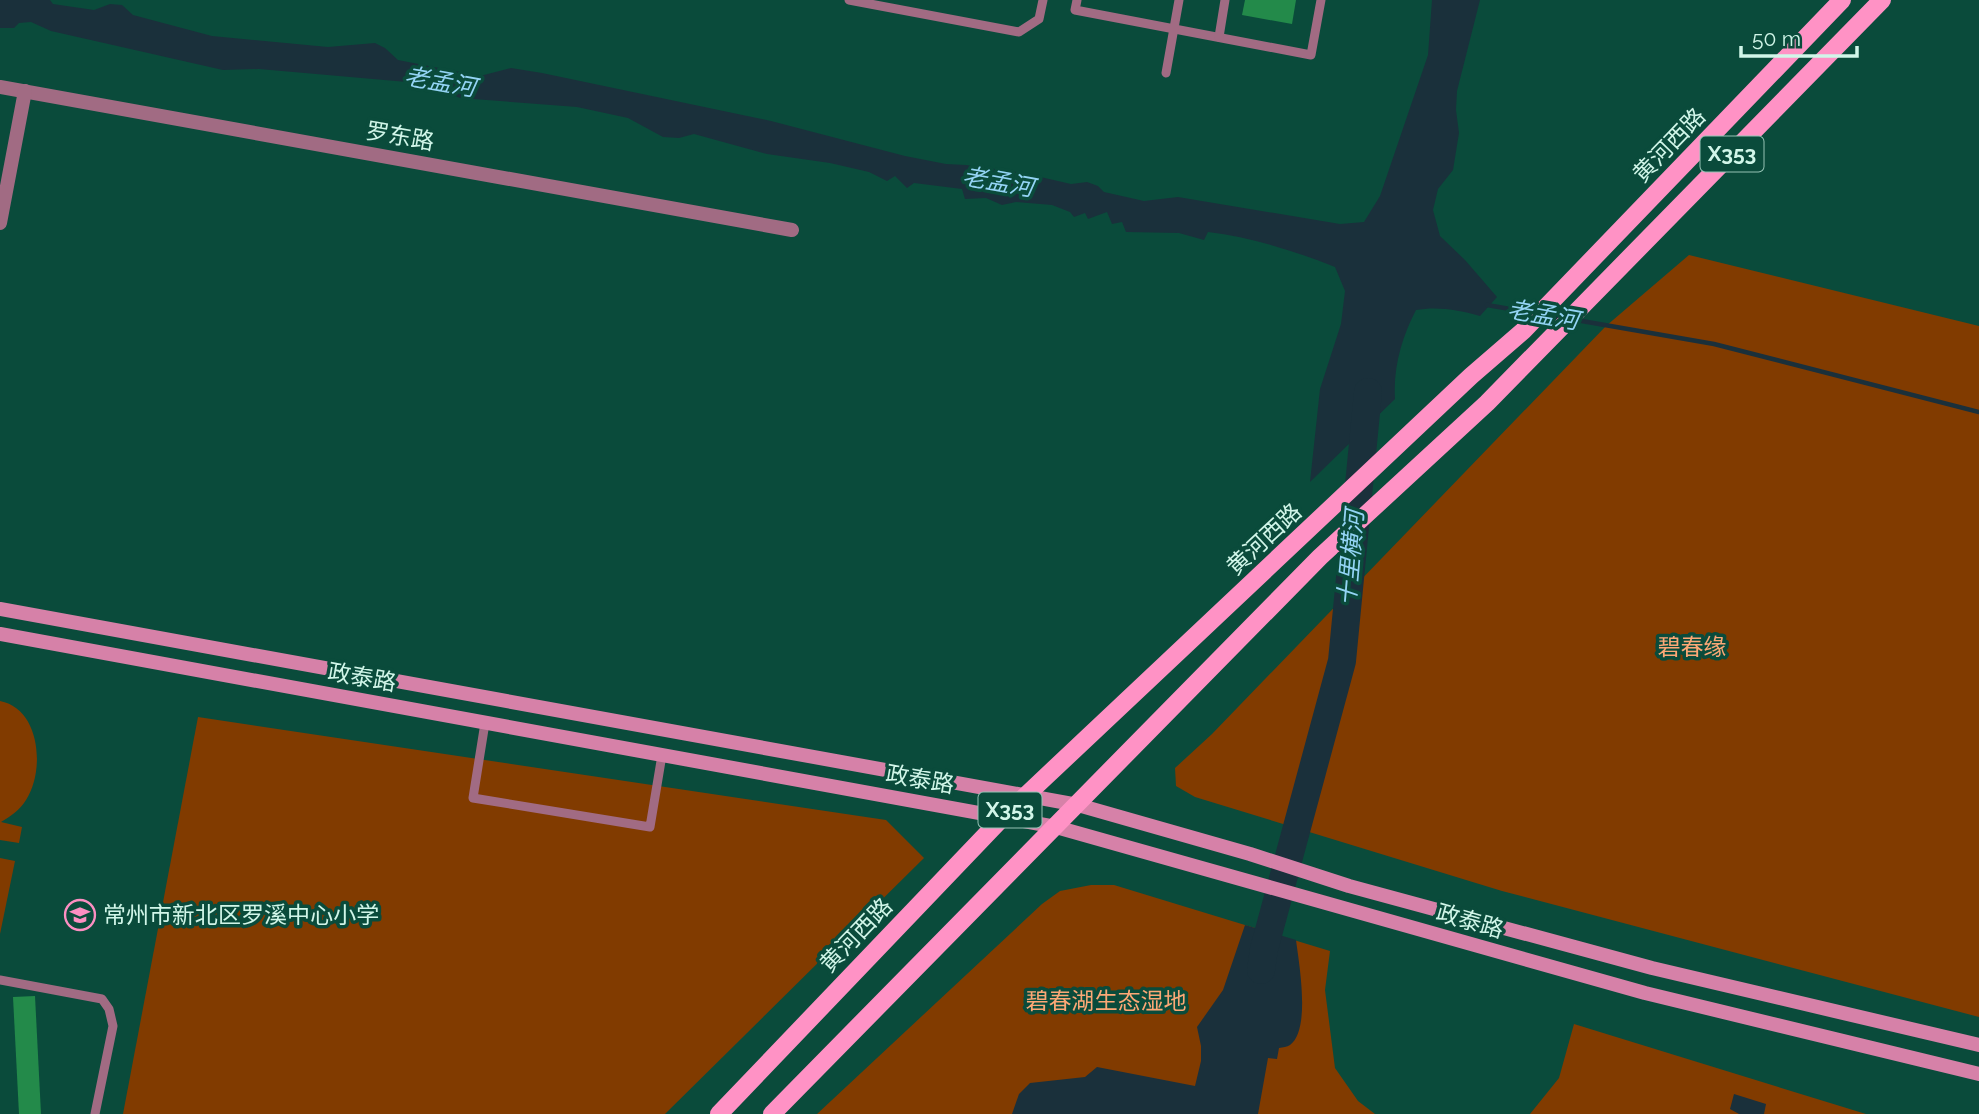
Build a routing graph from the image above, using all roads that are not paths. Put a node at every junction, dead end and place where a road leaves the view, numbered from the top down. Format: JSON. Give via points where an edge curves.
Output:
{"nodes":[{"id":1,"x":849,"y":0,"type":"edge"},
{"id":2,"x":1043,"y":0,"type":"edge"},
{"id":3,"x":1077,"y":0,"type":"edge"},
{"id":4,"x":1179,"y":0,"type":"edge"},
{"id":5,"x":1225,"y":0,"type":"edge"},
{"id":6,"x":1321,"y":0,"type":"edge"},
{"id":7,"x":1842,"y":0,"type":"edge"},
{"id":8,"x":1882,"y":0,"type":"edge"},
{"id":9,"x":1174,"y":29,"type":"junction"},
{"id":10,"x":1219,"y":37,"type":"junction"},
{"id":11,"x":1166,"y":73,"type":"dead end"},
{"id":12,"x":0,"y":87,"type":"edge"},
{"id":13,"x":25,"y":91,"type":"junction"},
{"id":14,"x":0,"y":223,"type":"edge"},
{"id":15,"x":792,"y":230,"type":"dead end"},
{"id":16,"x":0,"y":609,"type":"edge"},
{"id":17,"x":0,"y":634,"type":"edge"},
{"id":18,"x":485,"y":723,"type":"junction"},
{"id":19,"x":662,"y":755,"type":"junction"},
{"id":20,"x":1026,"y":794,"type":"junction"},
{"id":21,"x":1078,"y":805,"type":"junction"},
{"id":22,"x":1003,"y":817,"type":"junction"},
{"id":23,"x":1056,"y":827,"type":"junction"},
{"id":24,"x":0,"y":980,"type":"edge"},
{"id":25,"x":1979,"y":1045,"type":"edge"},
{"id":26,"x":1979,"y":1074,"type":"edge"},
{"id":27,"x":95,"y":1114,"type":"edge"},
{"id":28,"x":719,"y":1114,"type":"edge"},
{"id":29,"x":772,"y":1114,"type":"edge"}],
"edges":[{"from":1,"to":2,"type":"lane","via":[[1019,32],[1039,19]]},
{"from":3,"to":9,"type":"lane","via":[[1075,10]]},
{"from":4,"to":9,"type":"lane"},
{"from":5,"to":10,"type":"lane"},
{"from":6,"to":10,"type":"lane","via":[[1311,55]]},
{"from":7,"to":20,"type":"main road","name":"黄河西路","number":"X353","via":[[1550,305]]},
{"from":8,"to":21,"type":"main road","number":"X353","via":[[1557,333],[1320,557]]},
{"from":9,"to":10,"type":"lane"},
{"from":9,"to":11,"type":"lane"},
{"from":12,"to":13,"type":"street","name":"罗东路"},
{"from":13,"to":14,"type":"street"},
{"from":13,"to":15,"type":"street","name":"罗东路"},
{"from":16,"to":20,"type":"main road","name":"政泰路"},
{"from":17,"to":18,"type":"main road","name":"政泰路"},
{"from":18,"to":19,"type":"main road","name":"政泰路"},
{"from":18,"to":19,"type":"lane","via":[[473,798],[650,827]]},
{"from":19,"to":22,"type":"main road","name":"政泰路"},
{"from":20,"to":21,"type":"main road","name":"政泰路"},
{"from":20,"to":22,"type":"main road","name":"黄河西路","number":"X353"},
{"from":21,"to":23,"type":"main road","number":"X353"},
{"from":21,"to":25,"type":"main road","name":"政泰路","via":[[1349,886],[1652,968]]},
{"from":22,"to":23,"type":"main road","name":"政泰路"},
{"from":22,"to":28,"type":"main road","name":"黄河西路","number":"X353"},
{"from":23,"to":26,"type":"main road","name":"政泰路","via":[[1645,993]]},
{"from":23,"to":29,"type":"main road","number":"X353"},
{"from":24,"to":27,"type":"lane","via":[[102,999],[113,1026]]}]}
